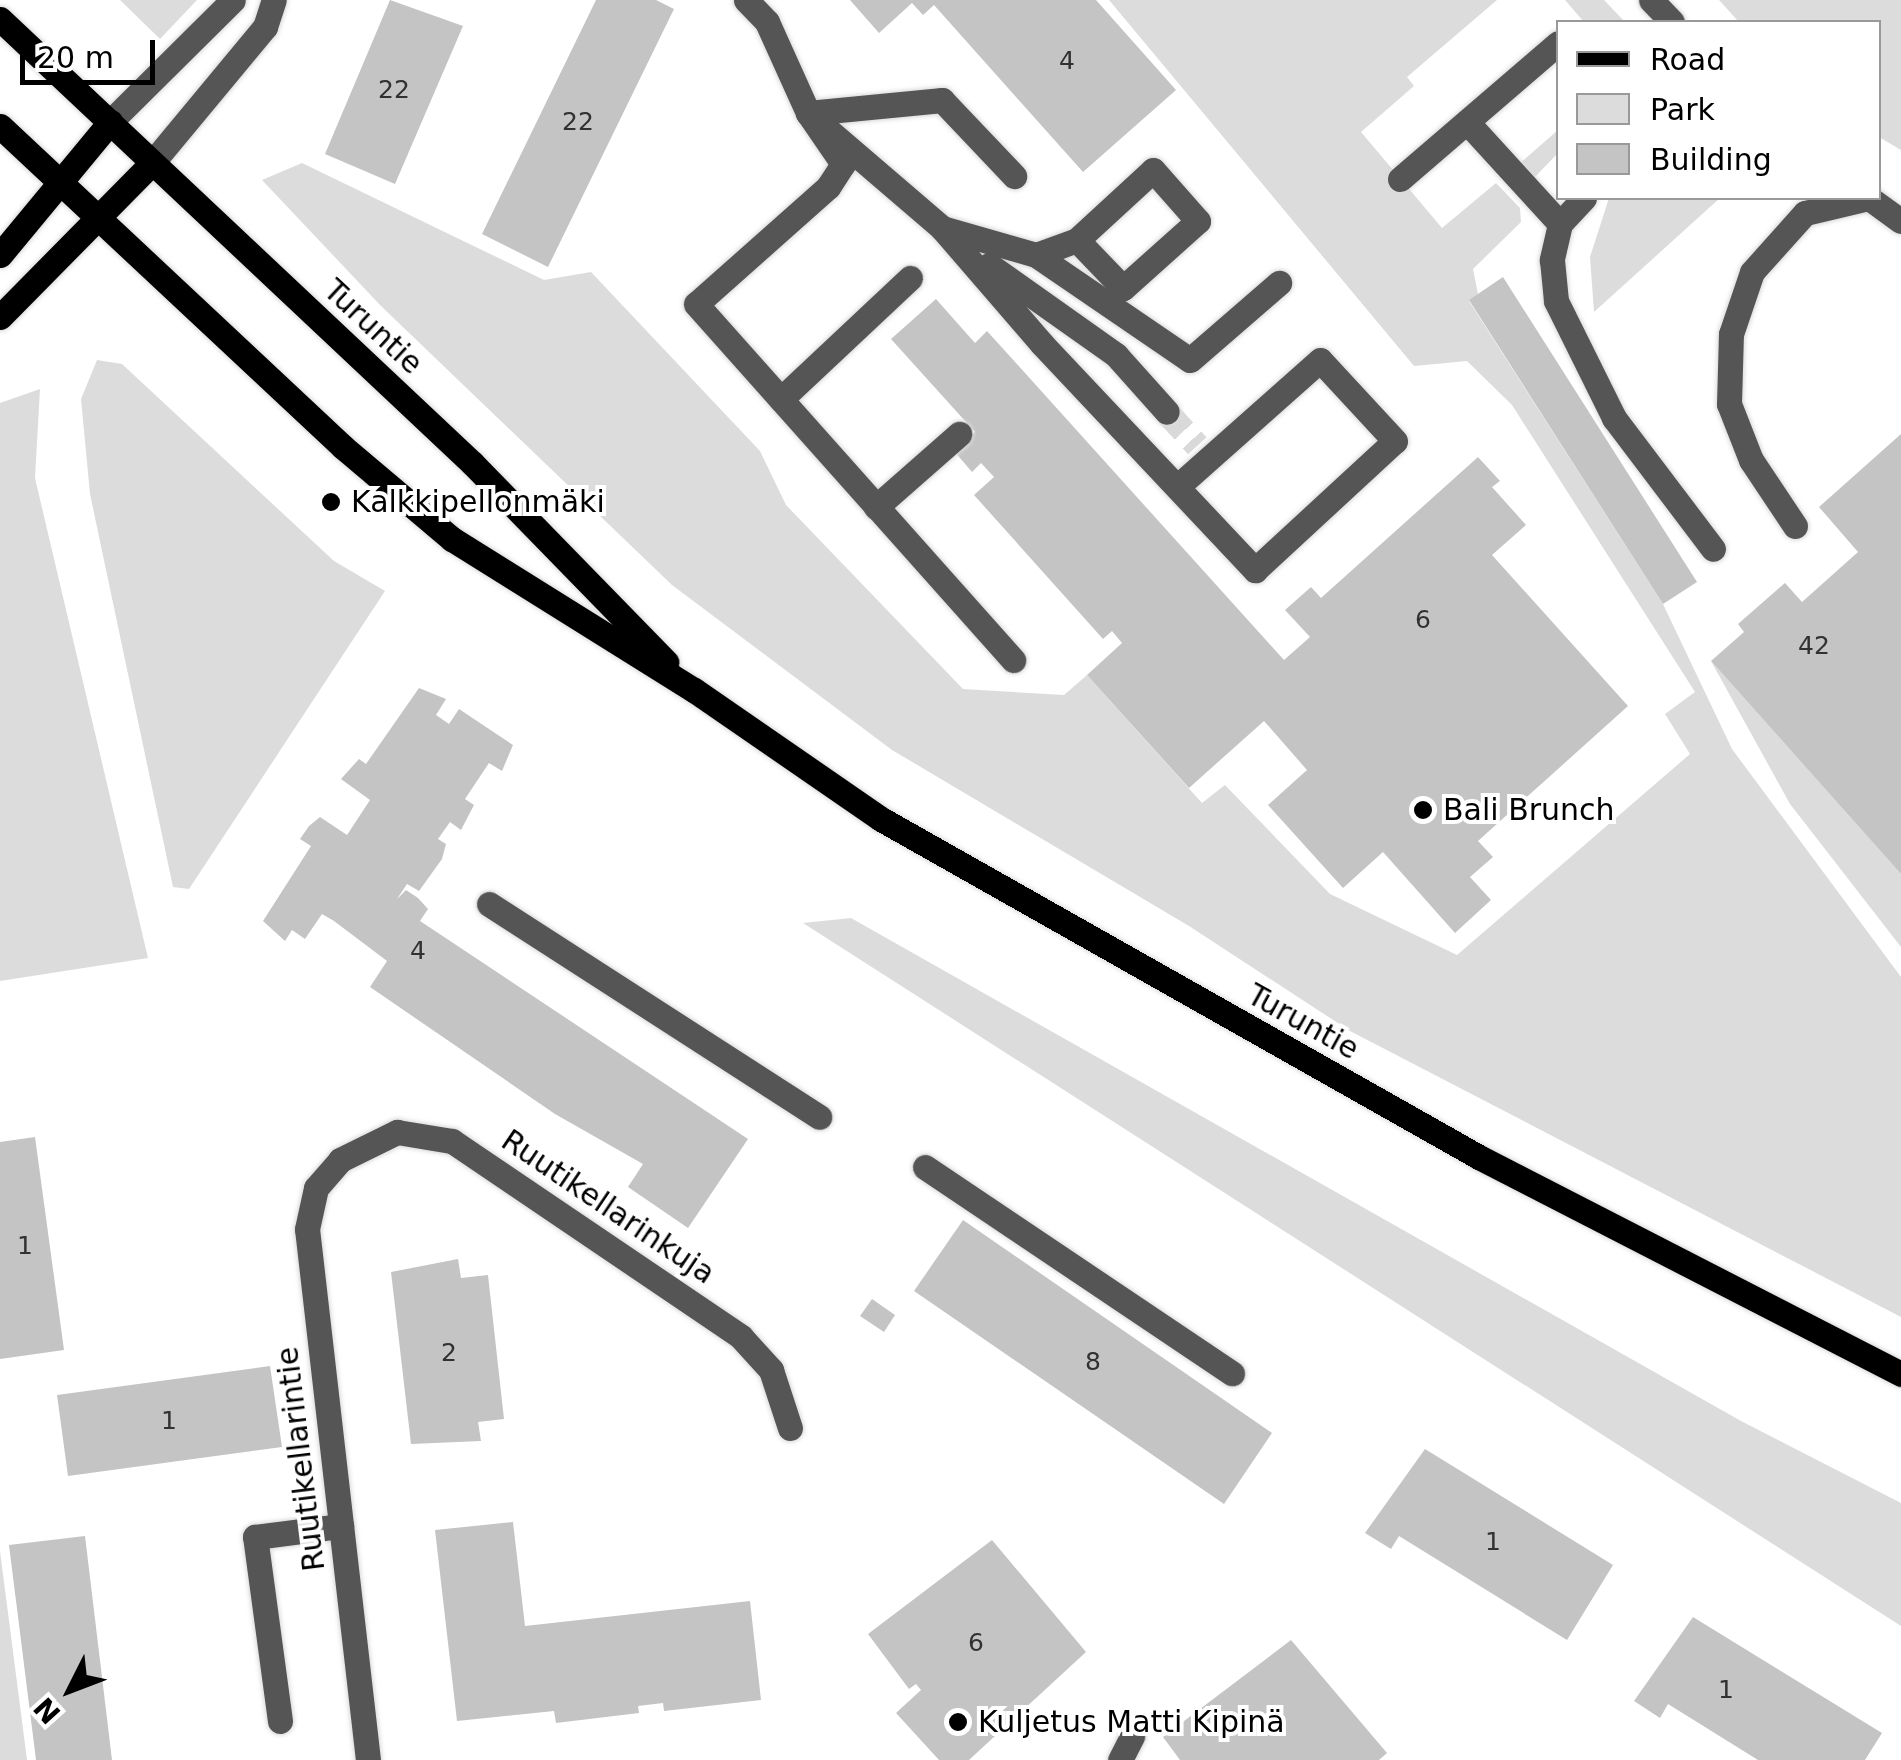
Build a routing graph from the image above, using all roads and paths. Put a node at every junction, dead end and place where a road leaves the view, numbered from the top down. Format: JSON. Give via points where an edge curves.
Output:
{"nodes":[{"id":1,"x":233,"y":0,"type":"edge"},
{"id":2,"x":274,"y":0,"type":"edge"},
{"id":3,"x":746,"y":0,"type":"edge"},
{"id":4,"x":1651,"y":0,"type":"edge"},
{"id":5,"x":0,"y":19,"type":"edge"},
{"id":6,"x":1670,"y":20,"type":"edge"},
{"id":7,"x":1556,"y":45,"type":"edge"},
{"id":8,"x":808,"y":113,"type":"junction"},
{"id":9,"x":110,"y":122,"type":"junction"},
{"id":10,"x":1466,"y":122,"type":"junction"},
{"id":11,"x":0,"y":126,"type":"edge"},
{"id":12,"x":152,"y":164,"type":"junction"},
{"id":13,"x":1014,"y":176,"type":"dead end"},
{"id":14,"x":1400,"y":179,"type":"dead end"},
{"id":15,"x":57,"y":181,"type":"junction"},
{"id":16,"x":1582,"y":200,"type":"edge"},
{"id":17,"x":1860,"y":200,"type":"edge"},
{"id":18,"x":1871,"y":200,"type":"edge"},
{"id":19,"x":1901,"y":221,"type":"edge"},
{"id":20,"x":100,"y":222,"type":"junction"},
{"id":21,"x":1560,"y":224,"type":"junction"},
{"id":22,"x":942,"y":228,"type":"junction"},
{"id":23,"x":1076,"y":240,"type":"junction"},
{"id":24,"x":0,"y":255,"type":"edge"},
{"id":25,"x":1036,"y":255,"type":"junction"},
{"id":26,"x":910,"y":278,"type":"dead end"},
{"id":27,"x":1279,"y":283,"type":"dead end"},
{"id":28,"x":0,"y":317,"type":"edge"},
{"id":29,"x":781,"y":399,"type":"junction"},
{"id":30,"x":1167,"y":412,"type":"tunnel mouth"},
{"id":31,"x":959,"y":434,"type":"dead end"},
{"id":32,"x":1178,"y":486,"type":"junction"},
{"id":33,"x":876,"y":507,"type":"junction"},
{"id":34,"x":1796,"y":526,"type":"dead end"},
{"id":35,"x":1713,"y":549,"type":"dead end"},
{"id":36,"x":1012,"y":660,"type":"dead end"},
{"id":37,"x":694,"y":690,"type":"junction"},
{"id":38,"x":489,"y":904,"type":"dead end"},
{"id":39,"x":819,"y":1118,"type":"dead end"},
{"id":40,"x":340,"y":1160,"type":"joint"},
{"id":41,"x":925,"y":1167,"type":"dead end"},
{"id":42,"x":1232,"y":1374,"type":"dead end"},
{"id":43,"x":1901,"y":1374,"type":"edge"},
{"id":44,"x":790,"y":1428,"type":"dead end"},
{"id":45,"x":342,"y":1526,"type":"junction"},
{"id":46,"x":280,"y":1721,"type":"dead end"},
{"id":47,"x":1132,"y":1736,"type":"dead end"},
{"id":48,"x":368,"y":1760,"type":"edge"},
{"id":49,"x":1120,"y":1760,"type":"edge"}],
"edges":[{"from":1,"to":9,"type":"street"},
{"from":2,"to":12,"type":"street","via":[[265,27]]},
{"from":3,"to":8,"type":"street","via":[[767,22]]},
{"from":4,"to":6,"type":"street"},
{"from":5,"to":9,"type":"main road","name":"Turuntie"},
{"from":7,"to":10,"type":"street"},
{"from":8,"to":13,"type":"street","via":[[942,100]]},
{"from":8,"to":22,"type":"street"},
{"from":8,"to":29,"type":"street","via":[[843,164],[828,187],[696,304]]},
{"from":9,"to":12,"type":"main road","name":"Turuntie"},
{"from":9,"to":15,"type":"main road"},
{"from":10,"to":14,"type":"street"},
{"from":10,"to":21,"type":"street"},
{"from":11,"to":15,"type":"main road","name":"Turuntie"},
{"from":12,"to":20,"type":"main road"},
{"from":12,"to":37,"type":"main road","name":"Turuntie","via":[[472,464]]},
{"from":15,"to":20,"type":"main road","name":"Turuntie"},
{"from":15,"to":24,"type":"main road"},
{"from":16,"to":21,"type":"street"},
{"from":17,"to":34,"type":"street","via":[[1805,213],[1752,272],[1731,334],[1729,404],[1751,460]]},
{"from":18,"to":19,"type":"street"},
{"from":20,"to":28,"type":"main road"},
{"from":20,"to":37,"type":"main road","name":"Turuntie","via":[[452,539]]},
{"from":21,"to":35,"type":"street","via":[[1552,260],[1556,301],[1614,418]]},
{"from":22,"to":25,"type":"street"},
{"from":22,"to":30,"type":"street","via":[[1116,355]]},
{"from":22,"to":32,"type":"street"},
{"from":23,"to":23,"type":"street","via":[[1153,170],[1198,222],[1123,288]]},
{"from":23,"to":25,"type":"street"},
{"from":25,"to":27,"type":"street","via":[[1190,360]]},
{"from":26,"to":29,"type":"street"},
{"from":29,"to":33,"type":"street"},
{"from":31,"to":33,"type":"street"},
{"from":32,"to":32,"type":"street","via":[[1255,570],[1395,441],[1320,360]]},
{"from":33,"to":36,"type":"street"},
{"from":37,"to":43,"type":"main road","name":"Turuntie","via":[[881,819],[1155,977],[1479,1157]]},
{"from":38,"to":39,"type":"street"},
{"from":40,"to":44,"type":"street","name":"Ruutikellarinkuja","via":[[397,1132],[452,1141],[741,1337],[771,1370]]},
{"from":40,"to":45,"type":"street","name":"Ruutikellarintie","via":[[316,1188],[308,1229]]},
{"from":41,"to":42,"type":"street"},
{"from":45,"to":46,"type":"street","via":[[255,1538]]},
{"from":45,"to":48,"type":"street","name":"Ruutikellarintie"},
{"from":47,"to":49,"type":"street"}]}
